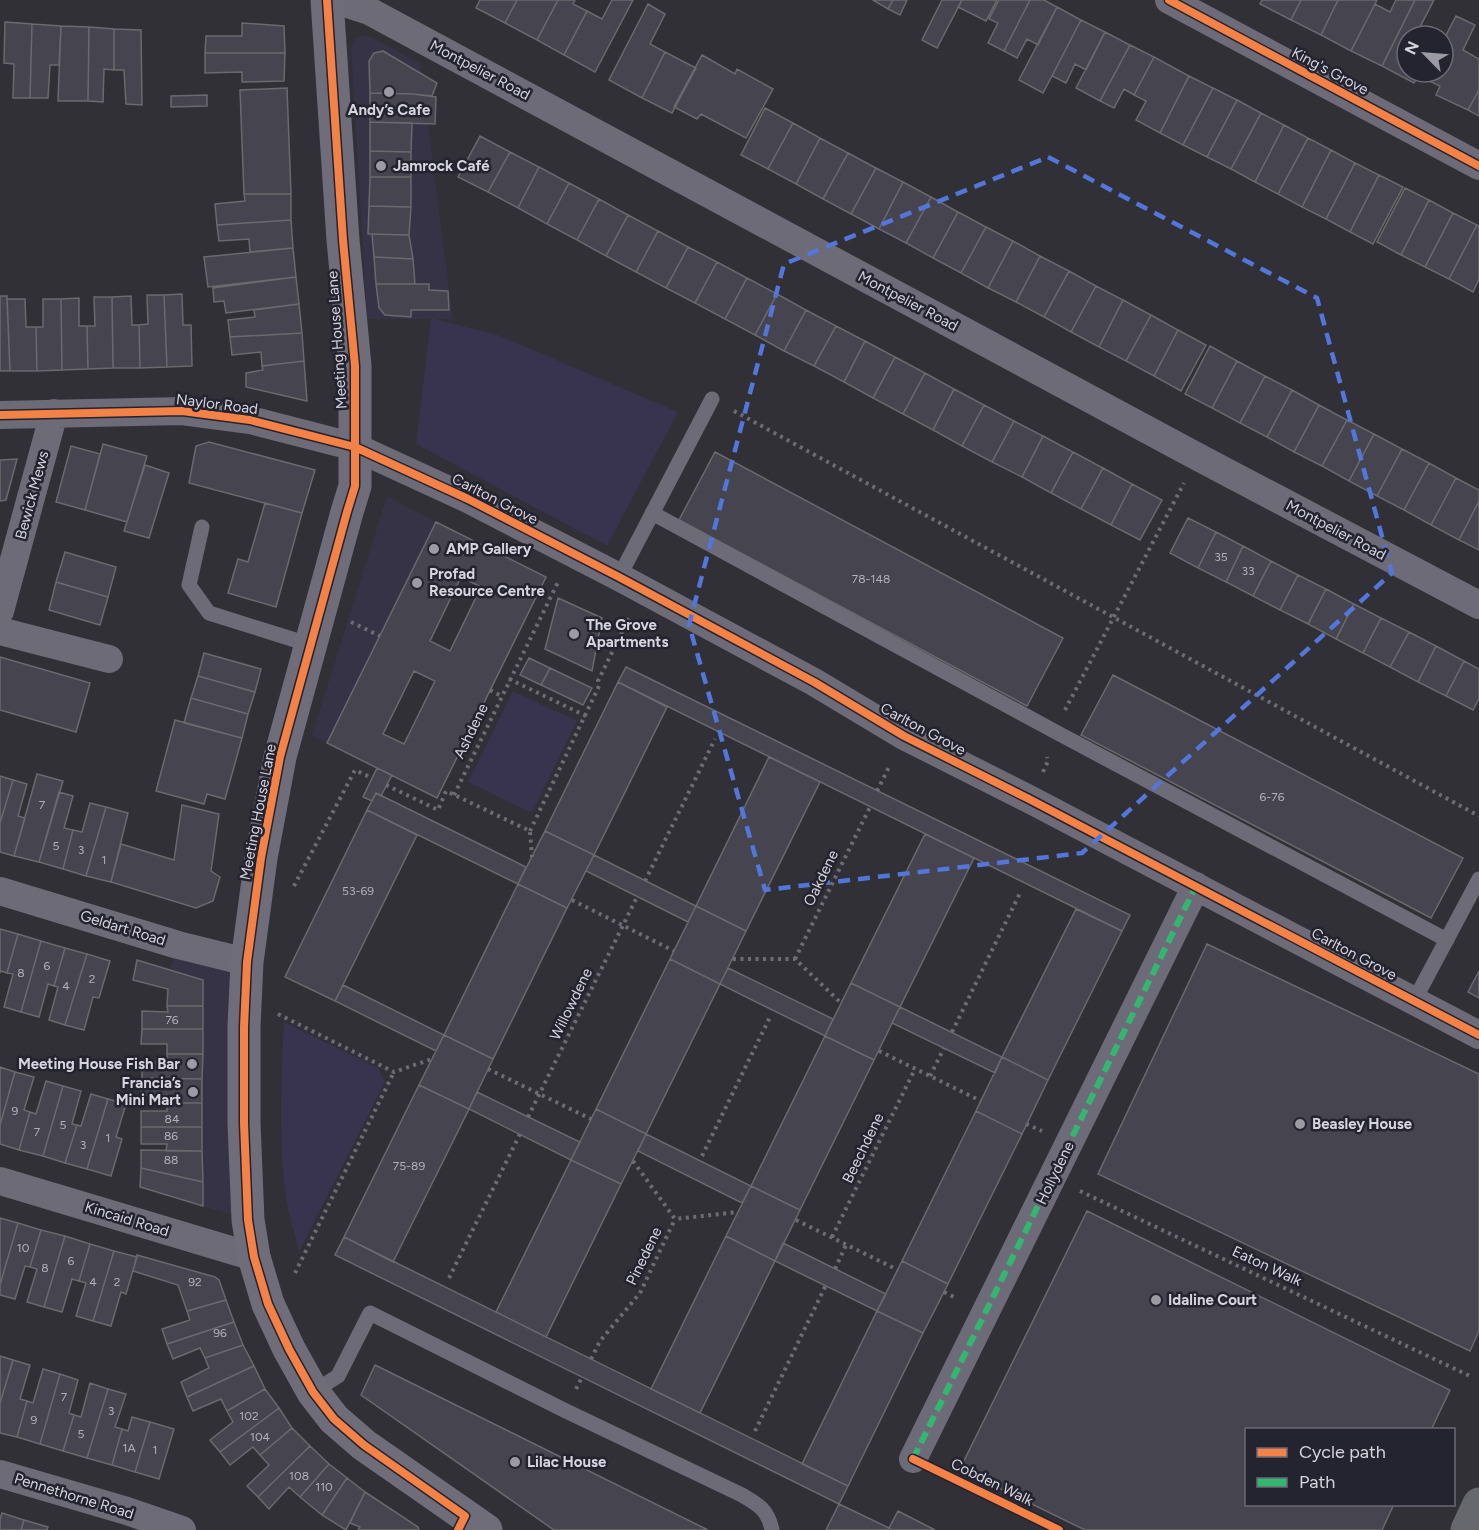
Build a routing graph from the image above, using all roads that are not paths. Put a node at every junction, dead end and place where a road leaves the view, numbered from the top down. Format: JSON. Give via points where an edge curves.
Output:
{"nodes":[{"id":1,"x":327,"y":0,"type":"edge"},
{"id":2,"x":335,"y":0,"type":"edge"},
{"id":3,"x":1169,"y":0,"type":"edge"},
{"id":4,"x":1479,"y":166,"type":"edge"},
{"id":5,"x":712,"y":399,"type":"road end"},
{"id":6,"x":54,"y":413,"type":"junction"},
{"id":7,"x":0,"y":415,"type":"edge"},
{"id":8,"x":355,"y":447,"type":"junction"},
{"id":9,"x":652,"y":513,"type":"junction"},
{"id":10,"x":202,"y":527,"type":"dead end"},
{"id":11,"x":631,"y":584,"type":"junction"},
{"id":12,"x":1479,"y":605,"type":"edge"},
{"id":13,"x":0,"y":611,"type":"edge"},
{"id":14,"x":0,"y":631,"type":"edge"},
{"id":15,"x":311,"y":645,"type":"junction"},
{"id":16,"x":109,"y":659,"type":"dead end"},
{"id":17,"x":1479,"y":879,"type":"edge"},
{"id":18,"x":1196,"y":886,"type":"junction"},
{"id":19,"x":0,"y":891,"type":"edge"},
{"id":20,"x":1447,"y":940,"type":"junction"},
{"id":21,"x":247,"y":962,"type":"junction"},
{"id":22,"x":1414,"y":1001,"type":"junction"},
{"id":23,"x":1479,"y":1035,"type":"edge"},
{"id":24,"x":0,"y":1181,"type":"edge"},
{"id":25,"x":254,"y":1257,"type":"junction"},
{"id":26,"x":313,"y":1392,"type":"junction"},
{"id":27,"x":913,"y":1459,"type":"dead end"},
{"id":28,"x":0,"y":1474,"type":"edge"},
{"id":29,"x":1479,"y":1504,"type":"edge"},
{"id":30,"x":470,"y":1525,"type":"edge"},
{"id":31,"x":182,"y":1530,"type":"edge"},
{"id":32,"x":772,"y":1530,"type":"edge"},
{"id":33,"x":1467,"y":1530,"type":"edge"}],
"edges":[{"from":1,"to":8,"type":"street","name":"Meeting House Lane","via":[[355,366]]},
{"from":2,"to":12,"type":"street","name":"Montpelier Road","via":[[369,11]]},
{"from":3,"to":4,"type":"street","name":"King's Grove"},
{"from":5,"to":9,"type":"lane"},
{"from":6,"to":7,"type":"street","name":"Naylor Road"},
{"from":6,"to":8,"type":"street","name":"Naylor Road","via":[[182,411],[249,420]]},
{"from":6,"to":13,"type":"street","name":"Bewick Mews"},
{"from":8,"to":11,"type":"street","name":"Carlton Grove","via":[[468,499]]},
{"from":8,"to":15,"type":"street","name":"Meeting House Lane","via":[[355,486]]},
{"from":9,"to":11,"type":"lane"},
{"from":9,"to":20,"type":"lane"},
{"from":10,"to":15,"type":"lane","via":[[189,585],[209,613]]},
{"from":11,"to":18,"type":"street","name":"Carlton Grove","via":[[814,682],[904,736]]},
{"from":14,"to":16,"type":"street"},
{"from":15,"to":21,"type":"street","name":"Meeting House Lane","via":[[280,757]]},
{"from":17,"to":20,"type":"lane"},
{"from":18,"to":22,"type":"street","name":"Carlton Grove"},
{"from":18,"to":27,"type":"street","name":"Hollydene"},
{"from":19,"to":21,"type":"street","name":"Geldart Road"},
{"from":20,"to":22,"type":"lane"},
{"from":21,"to":25,"type":"street","name":"Meeting House Lane","via":[[244,1123],[248,1220]]},
{"from":22,"to":23,"type":"street","name":"Carlton Grove"},
{"from":24,"to":25,"type":"street","name":"Kincaid Road"},
{"from":25,"to":26,"type":"street","name":"Meeting House Lane","via":[[268,1304]]},
{"from":26,"to":30,"type":"street","name":"Meeting House Lane","via":[[334,1419],[364,1445]]},
{"from":26,"to":32,"type":"lane","via":[[338,1376],[370,1313],[742,1495],[758,1505],[770,1519]]},
{"from":28,"to":31,"type":"street","name":"Pennethorne Road"},
{"from":29,"to":33,"type":"highway"}]}
